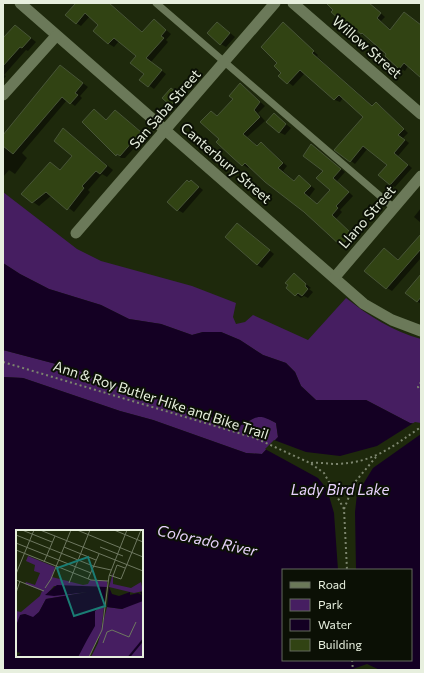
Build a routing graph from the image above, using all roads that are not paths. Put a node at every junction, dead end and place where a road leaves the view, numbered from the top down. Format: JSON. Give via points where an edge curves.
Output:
{"nodes":[{"id":1,"x":20,"y":3,"type":"edge"},
{"id":2,"x":156,"y":3,"type":"edge"},
{"id":3,"x":275,"y":3,"type":"edge"},
{"id":4,"x":294,"y":3,"type":"edge"},
{"id":5,"x":56,"y":36,"type":"junction"},
{"id":6,"x":225,"y":62,"type":"junction"},
{"id":7,"x":3,"y":95,"type":"edge"},
{"id":8,"x":421,"y":114,"type":"edge"},
{"id":9,"x":165,"y":130,"type":"junction"},
{"id":10,"x":421,"y":176,"type":"edge"},
{"id":11,"x":394,"y":208,"type":"junction"},
{"id":12,"x":76,"y":233,"type":"dead end"},
{"id":13,"x":335,"y":277,"type":"junction"},
{"id":14,"x":421,"y":330,"type":"edge"}],
"edges":[{"from":1,"to":5,"type":"street","name":"Canterbury Street"},
{"from":2,"to":6,"type":"lane"},
{"from":3,"to":6,"type":"street","name":"San Saba Street"},
{"from":4,"to":8,"type":"street","name":"Willow Street"},
{"from":5,"to":7,"type":"street"},
{"from":5,"to":9,"type":"street","name":"Canterbury Street"},
{"from":6,"to":9,"type":"street","name":"San Saba Street"},
{"from":6,"to":11,"type":"lane"},
{"from":9,"to":12,"type":"street","name":"San Saba Street"},
{"from":9,"to":13,"type":"street","name":"Canterbury Street"},
{"from":10,"to":11,"type":"street","name":"Llano Street"},
{"from":11,"to":13,"type":"street","name":"Llano Street"},
{"from":13,"to":14,"type":"street","name":"Canterbury Street","via":[[364,304]]}]}
